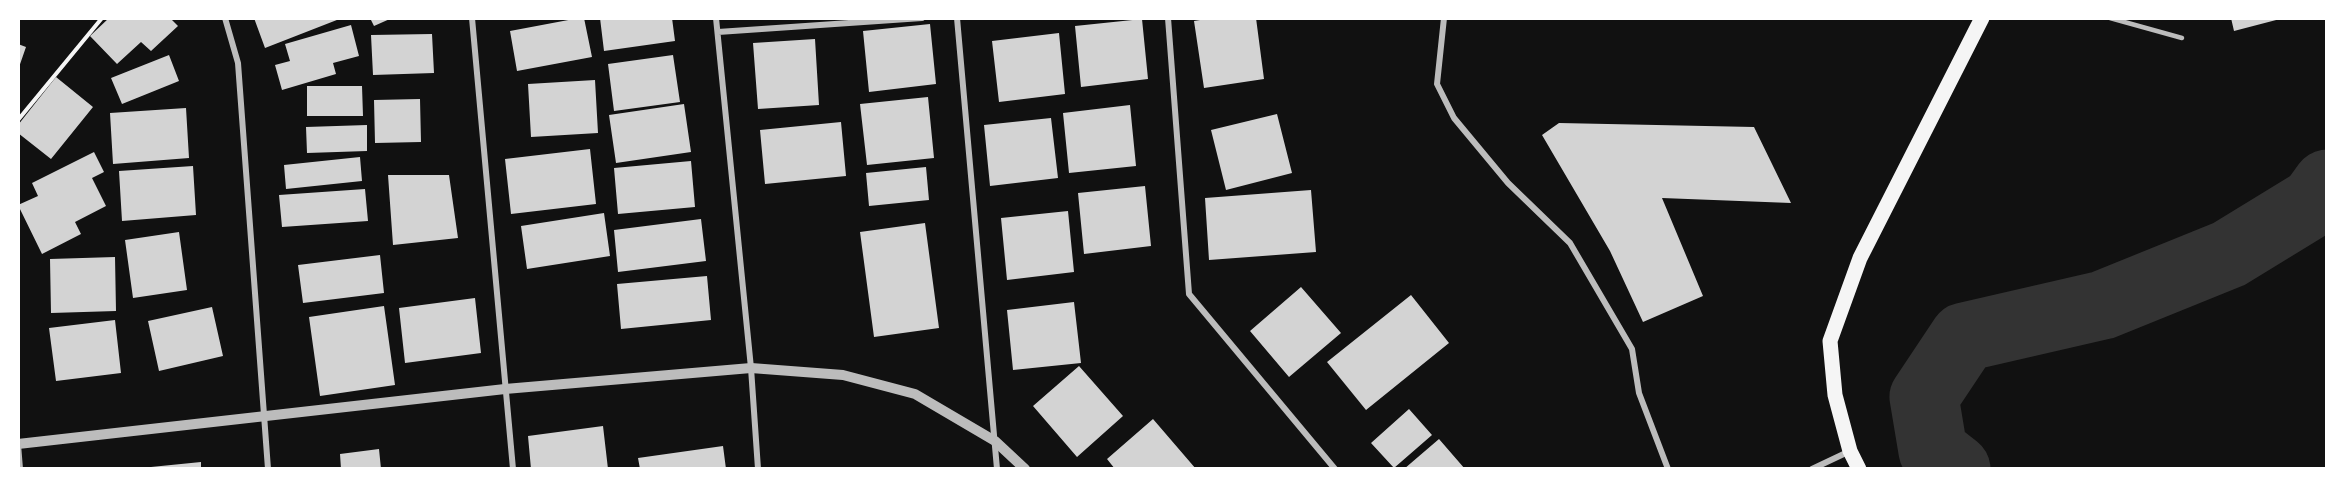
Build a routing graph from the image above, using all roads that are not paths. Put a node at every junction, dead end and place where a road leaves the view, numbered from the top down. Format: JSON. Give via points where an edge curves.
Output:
{"nodes":[{"id":1,"x":225,"y":18,"type":"edge"},
{"id":2,"x":472,"y":18,"type":"edge"},
{"id":3,"x":716,"y":18,"type":"edge"},
{"id":4,"x":922,"y":18,"type":"edge"},
{"id":5,"x":957,"y":18,"type":"edge"},
{"id":6,"x":1168,"y":18,"type":"edge"},
{"id":7,"x":1444,"y":18,"type":"edge"},
{"id":8,"x":1983,"y":18,"type":"edge"},
{"id":9,"x":2110,"y":18,"type":"edge"},
{"id":10,"x":718,"y":32,"type":"junction"},
{"id":11,"x":2182,"y":38,"type":"dead end"},
{"id":12,"x":751,"y":368,"type":"junction"},
{"id":13,"x":505,"y":389,"type":"junction"},
{"id":14,"x":263,"y":418,"type":"junction"},
{"id":15,"x":995,"y":441,"type":"junction"},
{"id":16,"x":18,"y":444,"type":"edge"},
{"id":17,"x":1850,"y":451,"type":"junction"},
{"id":18,"x":20,"y":469,"type":"edge"},
{"id":19,"x":268,"y":469,"type":"edge"},
{"id":20,"x":513,"y":469,"type":"edge"},
{"id":21,"x":758,"y":469,"type":"edge"},
{"id":22,"x":997,"y":469,"type":"edge"},
{"id":23,"x":1025,"y":469,"type":"edge"},
{"id":24,"x":1335,"y":469,"type":"edge"},
{"id":25,"x":1668,"y":469,"type":"edge"},
{"id":26,"x":1812,"y":469,"type":"edge"},
{"id":27,"x":1859,"y":469,"type":"edge"}],
"edges":[{"from":1,"to":14,"type":"street","via":[[238,63]]},
{"from":2,"to":13,"type":"street"},
{"from":3,"to":10,"type":"street"},
{"from":4,"to":10,"type":"street"},
{"from":5,"to":15,"type":"street"},
{"from":6,"to":24,"type":"street","via":[[1189,294]]},
{"from":7,"to":25,"type":"street","via":[[1437,84],[1467,134],[1508,183],[1569,243],[1632,349],[1639,393]]},
{"from":8,"to":17,"type":"main road","via":[[1860,258],[1830,341],[1835,395]]},
{"from":9,"to":11,"type":"lane"},
{"from":10,"to":12,"type":"street"},
{"from":12,"to":13,"type":"street"},
{"from":12,"to":15,"type":"street","via":[[843,375],[915,394]]},
{"from":12,"to":21,"type":"street"},
{"from":13,"to":14,"type":"street"},
{"from":13,"to":20,"type":"street"},
{"from":14,"to":16,"type":"street"},
{"from":14,"to":19,"type":"street"},
{"from":15,"to":22,"type":"street"},
{"from":15,"to":23,"type":"street"},
{"from":16,"to":18,"type":"street"},
{"from":17,"to":26,"type":"street"},
{"from":17,"to":27,"type":"main road"}]}
